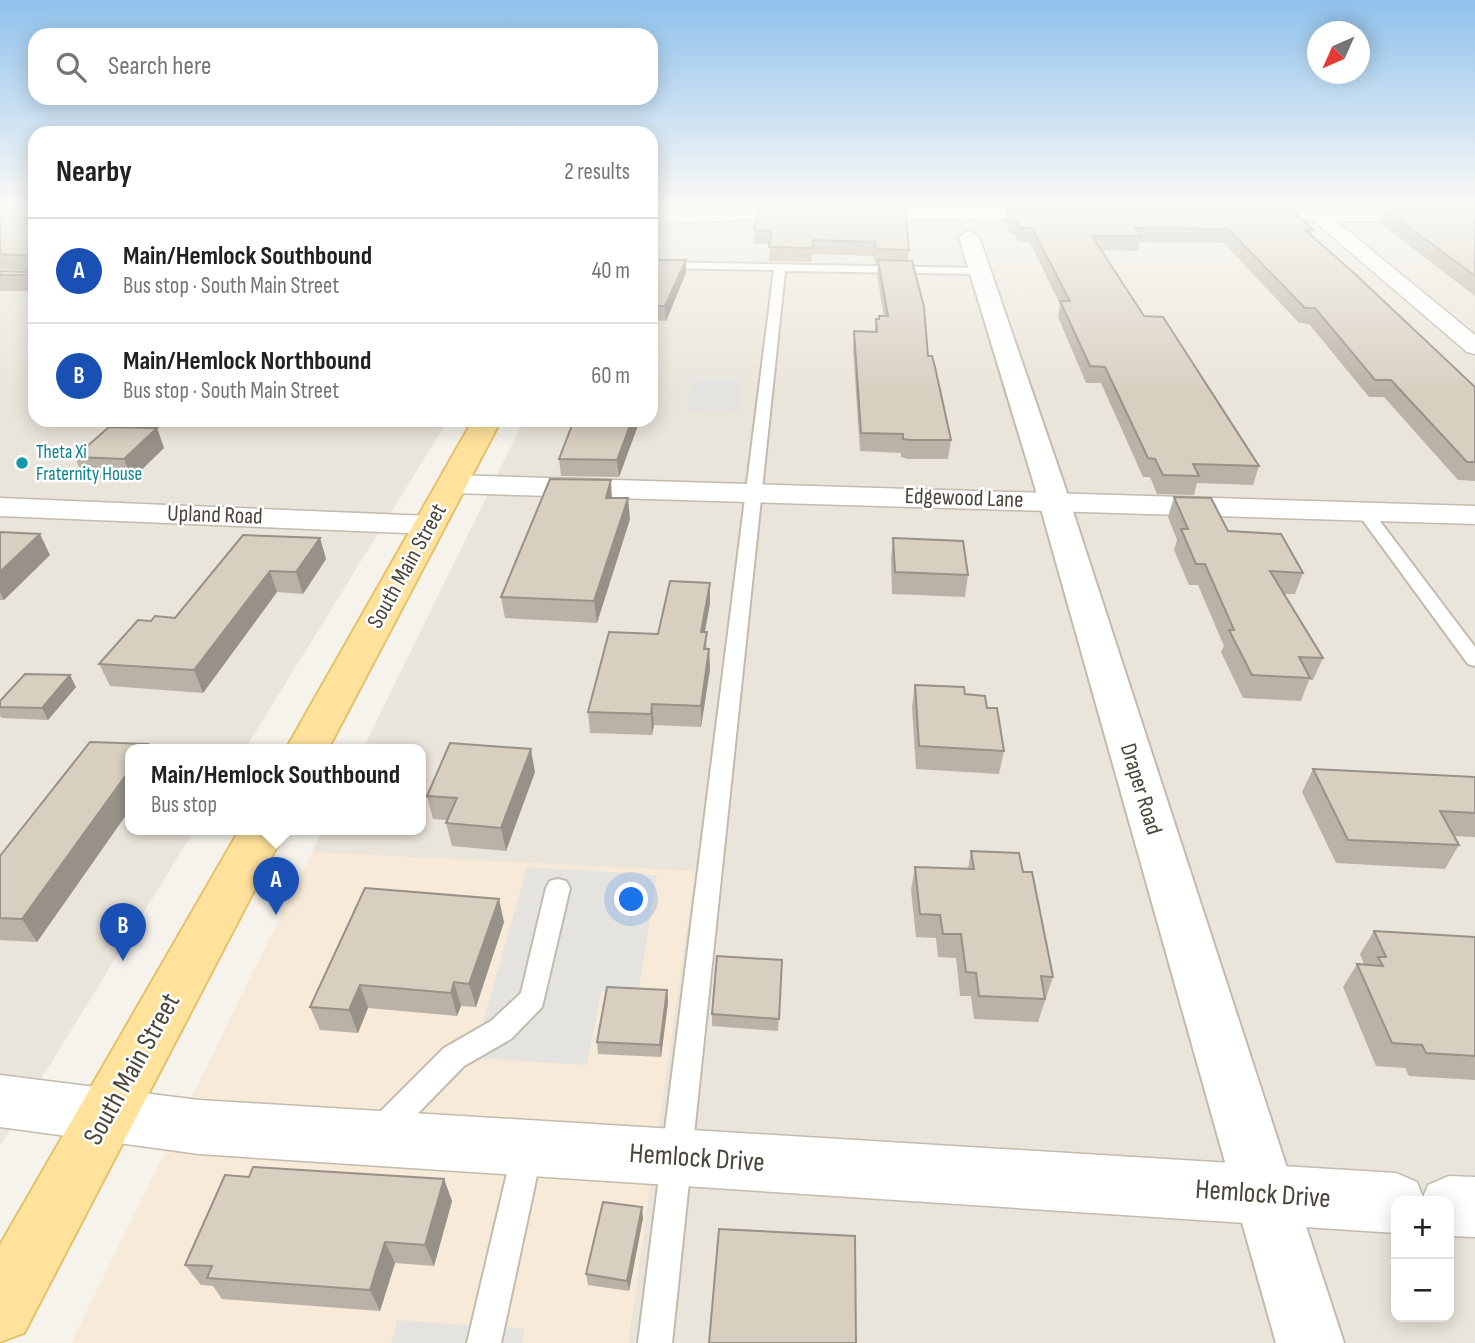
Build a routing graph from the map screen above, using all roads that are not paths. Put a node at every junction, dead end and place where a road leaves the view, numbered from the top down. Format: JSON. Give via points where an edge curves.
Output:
{"nodes":[{"id":1,"x":759,"y":267,"type":"edge"},
{"id":2,"x":780,"y":267,"type":"junction"},
{"id":3,"x":978,"y":267,"type":"edge"},
{"id":4,"x":1379,"y":267,"type":"edge"},
{"id":5,"x":979,"y":271,"type":"junction"},
{"id":6,"x":1475,"y":347,"type":"edge"},
{"id":7,"x":483,"y":427,"type":"edge"},
{"id":8,"x":452,"y":484,"type":"junction"},
{"id":9,"x":753,"y":491,"type":"junction"},
{"id":10,"x":1054,"y":501,"type":"junction"},
{"id":11,"x":0,"y":508,"type":"edge"},
{"id":12,"x":1364,"y":511,"type":"junction"},
{"id":13,"x":1475,"y":515,"type":"edge"},
{"id":14,"x":430,"y":525,"type":"junction"},
{"id":15,"x":1475,"y":660,"type":"edge"},
{"id":16,"x":310,"y":744,"type":"edge"},
{"id":17,"x":260,"y":835,"type":"edge"},
{"id":18,"x":558,"y":888,"type":"dead end"},
{"id":19,"x":0,"y":1101,"type":"edge"},
{"id":20,"x":106,"y":1115,"type":"junction"},
{"id":21,"x":373,"y":1138,"type":"junction"},
{"id":22,"x":528,"y":1147,"type":"junction"},
{"id":23,"x":676,"y":1157,"type":"junction"},
{"id":24,"x":1264,"y":1194,"type":"junction"},
{"id":25,"x":1391,"y":1203,"type":"edge"},
{"id":26,"x":1454,"y":1206,"type":"edge"},
{"id":27,"x":1475,"y":1207,"type":"edge"},
{"id":28,"x":0,"y":1309,"type":"edge"},
{"id":29,"x":484,"y":1343,"type":"edge"},
{"id":30,"x":655,"y":1343,"type":"edge"},
{"id":31,"x":1310,"y":1343,"type":"edge"}],
"edges":[{"from":1,"to":2,"type":"lane"},
{"from":2,"to":5,"type":"lane"},
{"from":2,"to":9,"type":"lane"},
{"from":3,"to":5,"type":"street","name":"Draper Road"},
{"from":4,"to":6,"type":"street"},
{"from":5,"to":10,"type":"street","name":"Draper Road"},
{"from":7,"to":8,"type":"main road","name":"South Main Street"},
{"from":8,"to":9,"type":"street","name":"Edgewood Lane"},
{"from":8,"to":14,"type":"main road","name":"South Main Street"},
{"from":9,"to":10,"type":"street","name":"Edgewood Lane"},
{"from":9,"to":23,"type":"lane"},
{"from":10,"to":12,"type":"street","name":"Edgewood Lane"},
{"from":10,"to":24,"type":"street","name":"Draper Road"},
{"from":11,"to":14,"type":"street","name":"Upland Road"},
{"from":12,"to":13,"type":"street","name":"Edgewood Lane"},
{"from":12,"to":15,"type":"lane"},
{"from":14,"to":16,"type":"main road","name":"South Main Street"},
{"from":17,"to":20,"type":"main road","name":"South Main Street"},
{"from":18,"to":21,"type":"lane","via":[[533,999],[501,1030],[454,1056]]},
{"from":19,"to":20,"type":"street","name":"Hemlock Drive"},
{"from":20,"to":21,"type":"street","name":"Hemlock Drive","via":[[199,1127]]},
{"from":20,"to":28,"type":"main road","name":"South Main Street"},
{"from":21,"to":22,"type":"street","name":"Hemlock Drive"},
{"from":22,"to":23,"type":"street","name":"Hemlock Drive"},
{"from":22,"to":29,"type":"lane"},
{"from":23,"to":24,"type":"street","name":"Hemlock Drive"},
{"from":23,"to":30,"type":"lane"},
{"from":24,"to":25,"type":"street","name":"Hemlock Drive"},
{"from":24,"to":31,"type":"street","name":"Draper Road"},
{"from":26,"to":27,"type":"street"}]}
